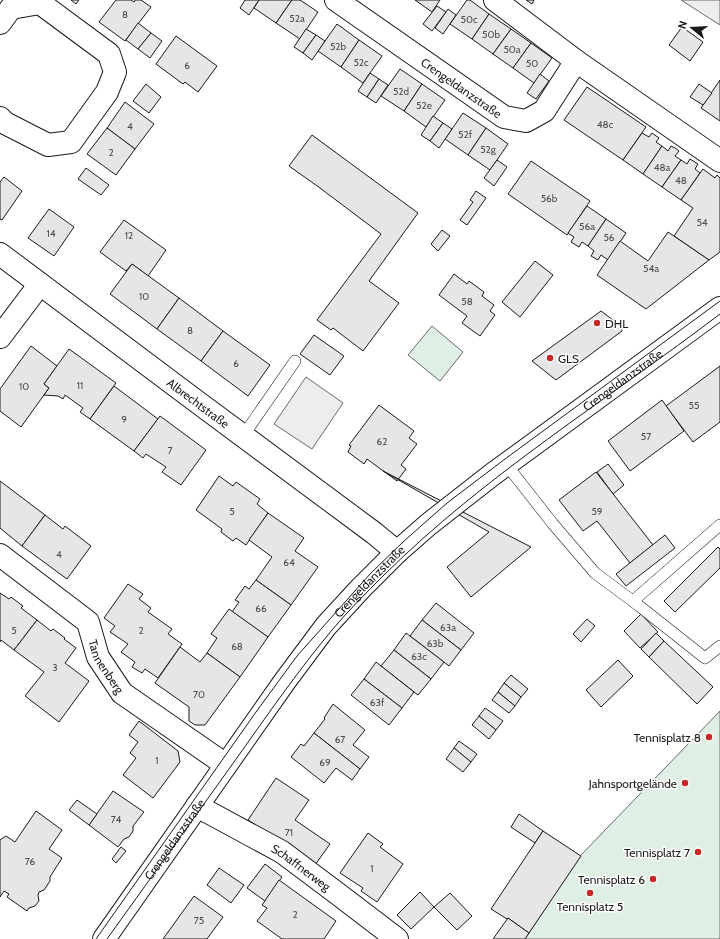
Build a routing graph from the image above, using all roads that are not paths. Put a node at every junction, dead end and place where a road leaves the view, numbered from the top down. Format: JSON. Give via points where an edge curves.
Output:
{"nodes":[{"id":1,"x":336,"y":0,"type":"edge"},
{"id":2,"x":495,"y":0,"type":"edge"},
{"id":3,"x":0,"y":23,"type":"edge"},
{"id":4,"x":576,"y":62,"type":"junction"},
{"id":5,"x":2,"y":124,"type":"edge"},
{"id":6,"x":720,"y":160,"type":"edge"},
{"id":7,"x":0,"y":254,"type":"edge"},
{"id":8,"x":40,"y":284,"type":"junction"},
{"id":9,"x":720,"y":308,"type":"edge"},
{"id":10,"x":0,"y":337,"type":"edge"},
{"id":11,"x":295,"y":361,"type":"dead end"},
{"id":12,"x":243,"y":436,"type":"junction"},
{"id":13,"x":507,"y":463,"type":"junction"},
{"id":14,"x":720,"y":525,"type":"edge"},
{"id":15,"x":397,"y":552,"type":"junction"},
{"id":16,"x":0,"y":555,"type":"edge"},
{"id":17,"x":633,"y":602,"type":"junction"},
{"id":18,"x":720,"y":646,"type":"edge"},
{"id":19,"x":226,"y":765,"type":"junction"},
{"id":20,"x":198,"y":806,"type":"junction"},
{"id":21,"x":104,"y":939,"type":"edge"},
{"id":22,"x":397,"y":939,"type":"edge"}],
"edges":[{"from":1,"to":4,"type":"street","name":"Crengeldanzstraße","via":[[504,116],[526,121],[544,111]]},
{"from":2,"to":4,"type":"street"},
{"from":3,"to":5,"type":"street","via":[[10,8],[40,3],[109,54],[115,72],[107,92],[71,142],[48,145]]},
{"from":4,"to":6,"type":"street"},
{"from":7,"to":8,"type":"street","name":"Albrechtstraße"},
{"from":8,"to":10,"type":"street"},
{"from":8,"to":12,"type":"street","name":"Albrechtstraße"},
{"from":9,"to":13,"type":"street","name":"Crengeldanzstraße"},
{"from":11,"to":12,"type":"lane"},
{"from":12,"to":15,"type":"street","name":"Albrechtstraße"},
{"from":13,"to":15,"type":"street","name":"Crengeldanzstraße"},
{"from":13,"to":17,"type":"lane","via":[[595,573]]},
{"from":14,"to":17,"type":"lane"},
{"from":15,"to":19,"type":"street","name":"Crengeldanzstraße","via":[[326,626]]},
{"from":16,"to":19,"type":"street","name":"Tannenberg","via":[[88,622],[98,657],[122,693]]},
{"from":17,"to":18,"type":"lane","via":[[705,658]]},
{"from":19,"to":20,"type":"street","name":"Crengeldanzstraße"},
{"from":20,"to":21,"type":"street","name":"Crengeldanzstraße"},
{"from":20,"to":22,"type":"street","name":"Schaffnerweg","via":[[282,852]]}]}
